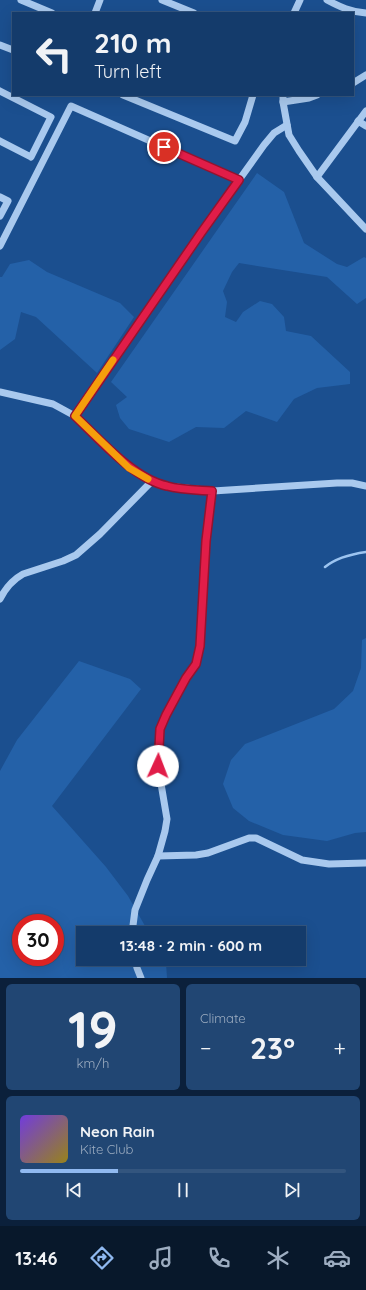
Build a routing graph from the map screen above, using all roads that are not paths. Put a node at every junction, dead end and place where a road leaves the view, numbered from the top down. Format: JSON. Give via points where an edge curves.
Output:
{"nodes":[{"id":1,"x":21,"y":0,"type":"edge"},
{"id":2,"x":100,"y":0,"type":"edge"},
{"id":3,"x":162,"y":0,"type":"edge"},
{"id":4,"x":299,"y":0,"type":"edge"},
{"id":5,"x":327,"y":0,"type":"edge"},
{"id":6,"x":50,"y":12,"type":"edge"},
{"id":7,"x":95,"y":12,"type":"edge"},
{"id":8,"x":192,"y":12,"type":"edge"},
{"id":9,"x":294,"y":12,"type":"edge"},
{"id":10,"x":366,"y":12,"type":"edge"},
{"id":11,"x":0,"y":45,"type":"edge"},
{"id":12,"x":12,"y":50,"type":"edge"},
{"id":13,"x":366,"y":75,"type":"edge"},
{"id":14,"x":354,"y":82,"type":"edge"},
{"id":15,"x":0,"y":91,"type":"edge"},
{"id":16,"x":125,"y":96,"type":"edge"},
{"id":17,"x":253,"y":96,"type":"edge"},
{"id":18,"x":314,"y":96,"type":"edge"},
{"id":19,"x":283,"y":98,"type":"edge"},
{"id":20,"x":366,"y":111,"type":"edge"},
{"id":21,"x":358,"y":120,"type":"junction"},
{"id":22,"x":287,"y":125,"type":"junction"},
{"id":23,"x":366,"y":126,"type":"edge"},
{"id":24,"x":0,"y":141,"type":"edge"},
{"id":25,"x":317,"y":176,"type":"junction"},
{"id":26,"x":239,"y":180,"type":"junction"},
{"id":27,"x":0,"y":197,"type":"edge"},
{"id":28,"x":0,"y":216,"type":"edge"},
{"id":29,"x":366,"y":229,"type":"edge"},
{"id":30,"x":0,"y":246,"type":"edge"},
{"id":31,"x":0,"y":392,"type":"edge"},
{"id":32,"x":75,"y":416,"type":"junction"},
{"id":33,"x":152,"y":481,"type":"junction"},
{"id":34,"x":366,"y":486,"type":"edge"},
{"id":35,"x":212,"y":491,"type":"junction"},
{"id":36,"x":0,"y":599,"type":"edge"},
{"id":37,"x":158,"y":856,"type":"junction"},
{"id":38,"x":366,"y":863,"type":"edge"},
{"id":39,"x":133,"y":926,"type":"edge"},
{"id":40,"x":137,"y":966,"type":"edge"},
{"id":41,"x":141,"y":978,"type":"edge"}],
"edges":[{"from":1,"to":6,"type":"street"},
{"from":2,"to":7,"type":"street"},
{"from":3,"to":8,"type":"street"},
{"from":4,"to":9,"type":"street"},
{"from":5,"to":10,"type":"street","via":[[342,8]]},
{"from":11,"to":12,"type":"street"},
{"from":13,"to":14,"type":"street"},
{"from":15,"to":24,"type":"street","via":[[51,118],[31,157]]},
{"from":16,"to":17,"type":"street","via":[[235,142],[246,122]]},
{"from":18,"to":19,"type":"street"},
{"from":19,"to":22,"type":"street"},
{"from":20,"to":21,"type":"street"},
{"from":21,"to":23,"type":"street"},
{"from":21,"to":25,"type":"street"},
{"from":22,"to":25,"type":"street","via":[[289,135],[298,151]]},
{"from":22,"to":26,"type":"street","via":[[274,133]]},
{"from":25,"to":29,"type":"street"},
{"from":26,"to":30,"type":"street","via":[[71,106]]},
{"from":26,"to":32,"type":"street"},
{"from":27,"to":28,"type":"street","via":[[8,201]]},
{"from":31,"to":32,"type":"street","via":[[54,404]]},
{"from":32,"to":33,"type":"street","via":[[129,468]]},
{"from":33,"to":35,"type":"street","via":[[166,486]]},
{"from":33,"to":36,"type":"street","via":[[76,555],[17,577]]},
{"from":34,"to":35,"type":"street","via":[[337,483]]},
{"from":35,"to":37,"type":"street","via":[[206,541],[200,646],[196,664],[160,729],[158,766],[167,819]]},
{"from":37,"to":38,"type":"street","via":[[208,853],[249,838],[256,838],[302,860],[328,864]]},
{"from":37,"to":39,"type":"street","via":[[135,910]]},
{"from":40,"to":41,"type":"street"}]}
